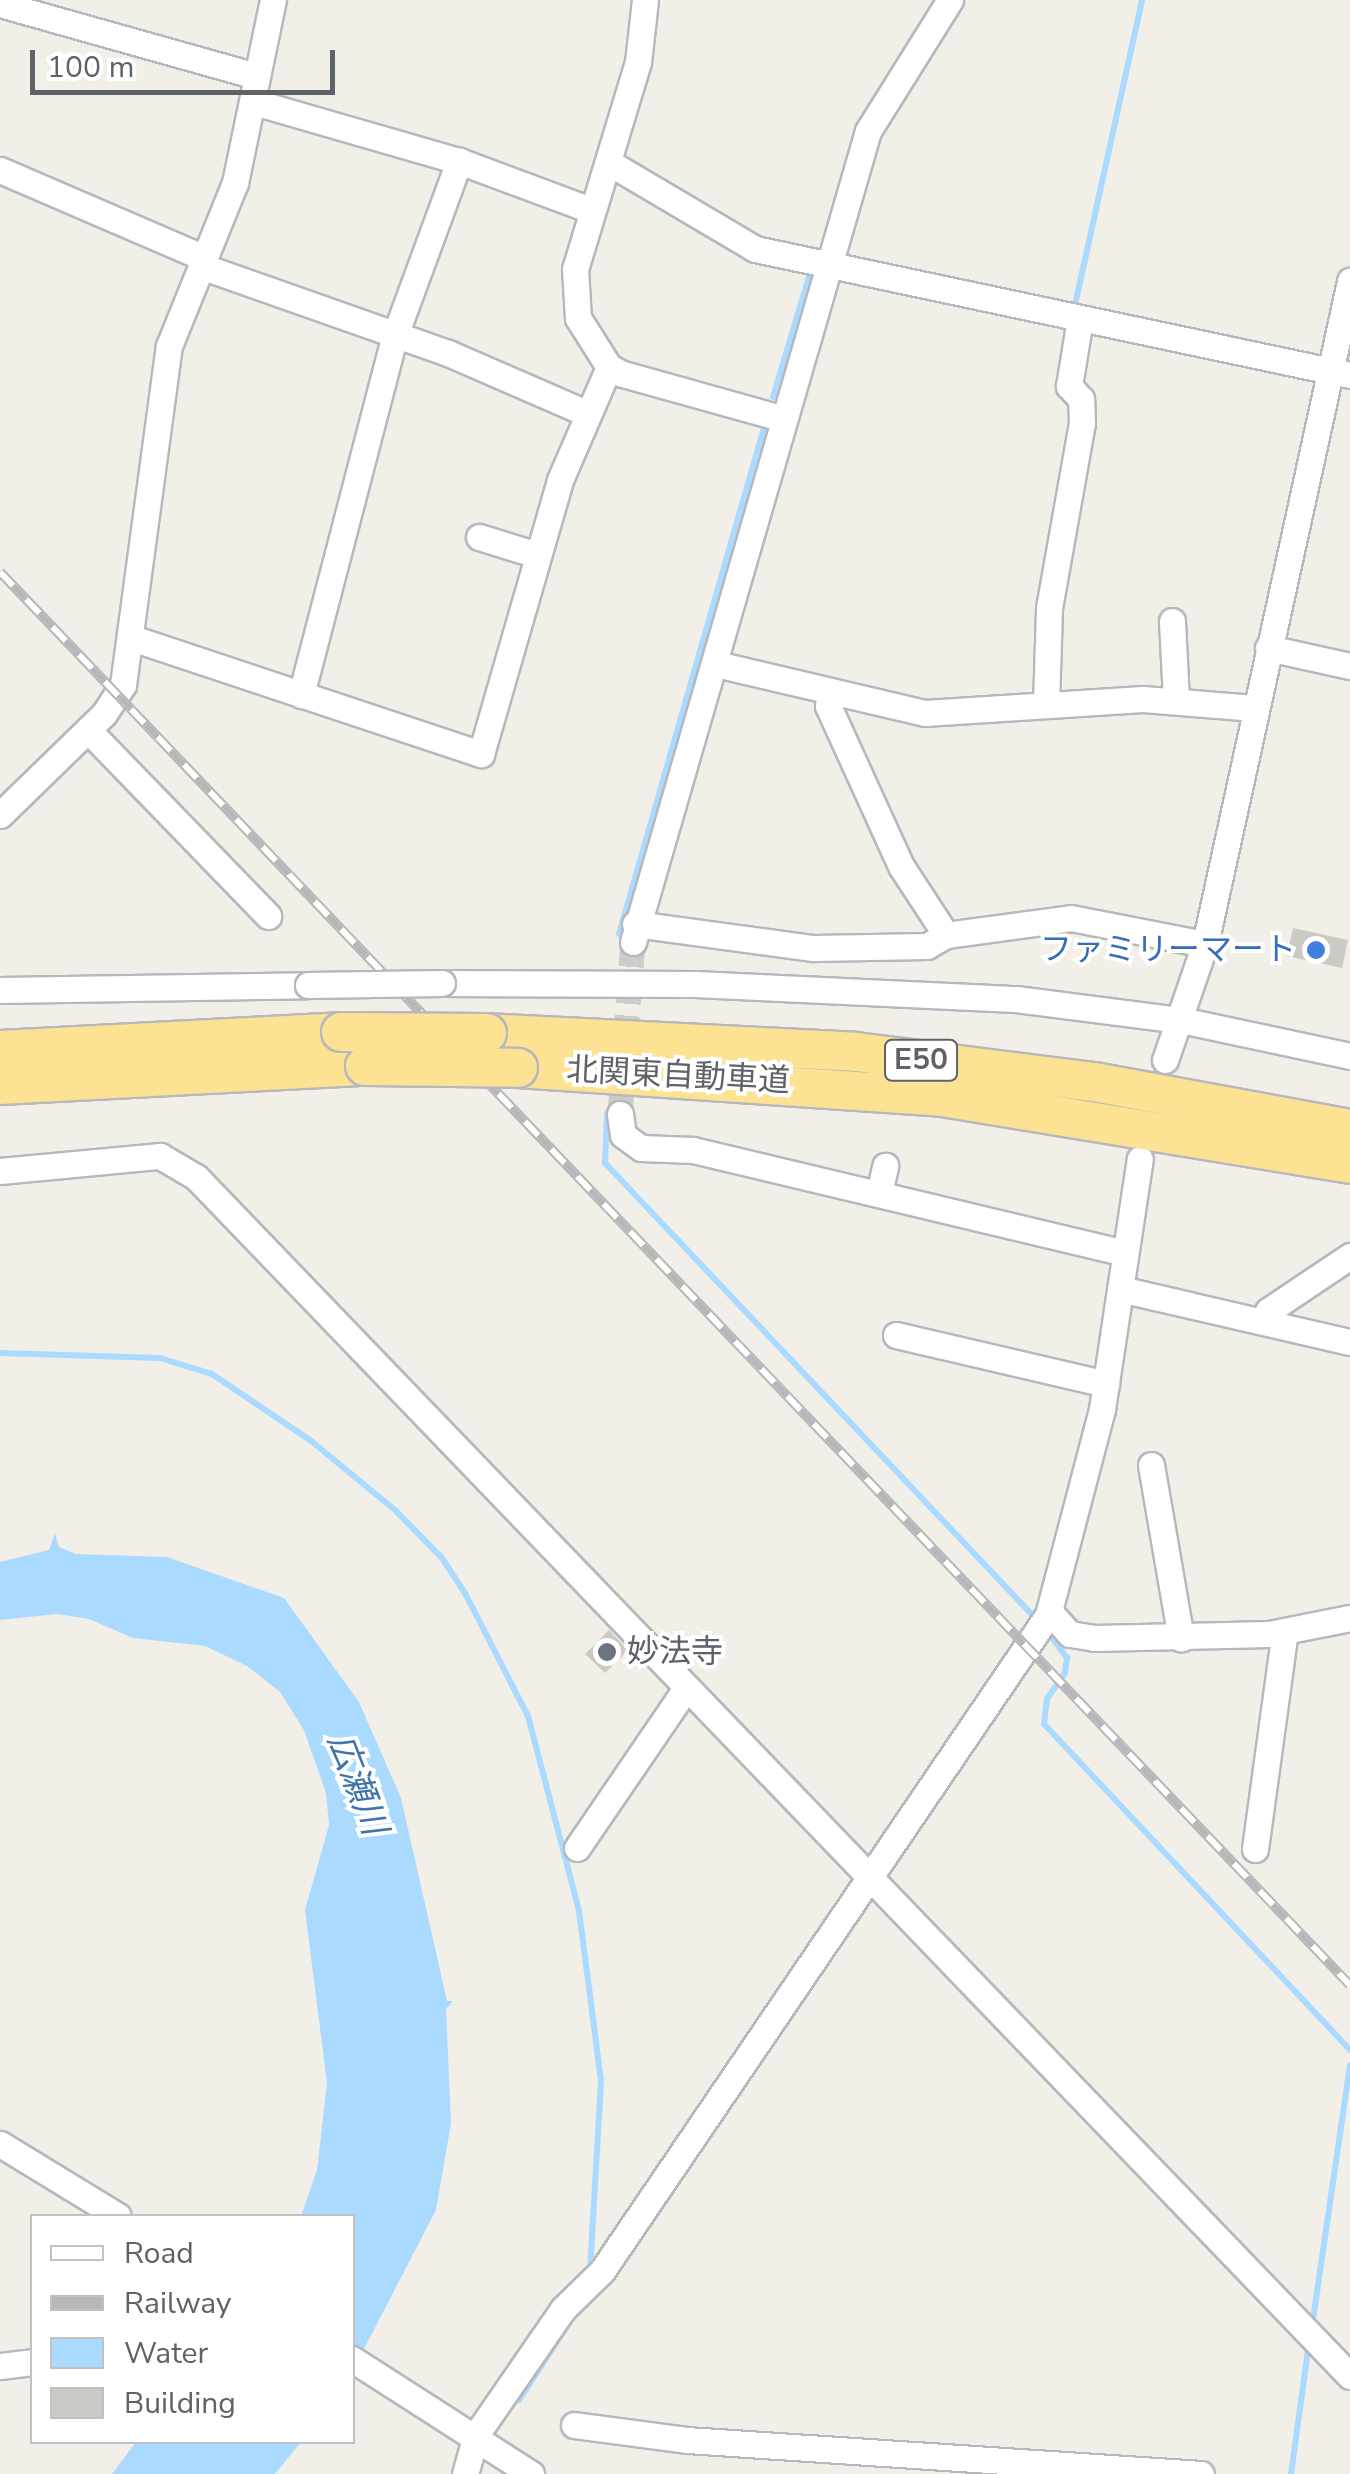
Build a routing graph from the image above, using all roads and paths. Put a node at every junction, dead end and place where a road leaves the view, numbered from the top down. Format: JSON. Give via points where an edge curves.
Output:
{"nodes":[{"id":1,"x":272,"y":0,"type":"edge"},
{"id":2,"x":645,"y":0,"type":"edge"},
{"id":3,"x":950,"y":0,"type":"edge"},
{"id":4,"x":0,"y":4,"type":"edge"},
{"id":5,"x":256,"y":89,"type":"junction"},
{"id":6,"x":459,"y":161,"type":"junction"},
{"id":7,"x":608,"y":162,"type":"junction"},
{"id":8,"x":0,"y":170,"type":"edge"},
{"id":9,"x":591,"y":210,"type":"junction"},
{"id":10,"x":202,"y":262,"type":"junction"},
{"id":11,"x":829,"y":267,"type":"junction"},
{"id":12,"x":1350,"y":282,"type":"edge"},
{"id":13,"x":1080,"y":319,"type":"junction"},
{"id":14,"x":394,"y":338,"type":"junction"},
{"id":15,"x":609,"y":367,"type":"junction"},
{"id":16,"x":1340,"y":373,"type":"edge"},
{"id":17,"x":586,"y":413,"type":"junction"},
{"id":18,"x":784,"y":418,"type":"junction"},
{"id":19,"x":479,"y":537,"type":"dead end"},
{"id":20,"x":537,"y":556,"type":"junction"},
{"id":21,"x":1172,"y":621,"type":"dead end"},
{"id":22,"x":132,"y":638,"type":"junction"},
{"id":23,"x":1268,"y":648,"type":"junction"},
{"id":24,"x":716,"y":664,"type":"junction"},
{"id":25,"x":1350,"y":666,"type":"edge"},
{"id":26,"x":830,"y":694,"type":"junction"},
{"id":27,"x":301,"y":695,"type":"junction"},
{"id":28,"x":1176,"y":700,"type":"junction"},
{"id":29,"x":1046,"y":705,"type":"junction"},
{"id":30,"x":1255,"y":708,"type":"junction"},
{"id":31,"x":88,"y":730,"type":"junction"},
{"id":32,"x":0,"y":815,"type":"edge"},
{"id":33,"x":268,"y":916,"type":"dead end"},
{"id":34,"x":937,"y":941,"type":"junction"},
{"id":35,"x":1205,"y":944,"type":"junction"},
{"id":36,"x":0,"y":990,"type":"edge"},
{"id":37,"x":1181,"y":1020,"type":"junction"},
{"id":38,"x":0,"y":1050,"type":"edge"},
{"id":39,"x":1350,"y":1056,"type":"edge"},
{"id":40,"x":1165,"y":1060,"type":"dead end"},
{"id":41,"x":8,"y":1085,"type":"edge"},
{"id":42,"x":620,"y":1114,"type":"dead end"},
{"id":43,"x":1350,"y":1129,"type":"edge"},
{"id":44,"x":1140,"y":1159,"type":"dead end"},
{"id":45,"x":1350,"y":1164,"type":"edge"},
{"id":46,"x":885,"y":1166,"type":"dead end"},
{"id":47,"x":0,"y":1171,"type":"edge"},
{"id":48,"x":879,"y":1193,"type":"junction"},
{"id":49,"x":1125,"y":1253,"type":"junction"},
{"id":50,"x":1350,"y":1256,"type":"edge"},
{"id":51,"x":1120,"y":1289,"type":"junction"},
{"id":52,"x":1266,"y":1319,"type":"junction"},
{"id":53,"x":896,"y":1336,"type":"dead end"},
{"id":54,"x":1350,"y":1342,"type":"edge"},
{"id":55,"x":1104,"y":1396,"type":"junction"},
{"id":56,"x":1151,"y":1465,"type":"dead end"},
{"id":57,"x":1050,"y":1611,"type":"junction"},
{"id":58,"x":1350,"y":1618,"type":"edge"},
{"id":59,"x":1285,"y":1632,"type":"junction"},
{"id":60,"x":1180,"y":1638,"type":"junction"},
{"id":61,"x":686,"y":1688,"type":"junction"},
{"id":62,"x":577,"y":1848,"type":"dead end"},
{"id":63,"x":1256,"y":1849,"type":"dead end"},
{"id":64,"x":872,"y":1879,"type":"junction"},
{"id":65,"x":0,"y":2144,"type":"edge"},
{"id":66,"x":115,"y":2214,"type":"edge"},
{"id":67,"x":355,"y":2361,"type":"edge"},
{"id":68,"x":30,"y":2362,"type":"edge"},
{"id":69,"x":0,"y":2366,"type":"edge"},
{"id":70,"x":1350,"y":2376,"type":"edge"},
{"id":71,"x":574,"y":2425,"type":"dead end"},
{"id":72,"x":476,"y":2435,"type":"junction"},
{"id":73,"x":996,"y":2468,"type":"edge"},
{"id":74,"x":465,"y":2474,"type":"edge"},
{"id":75,"x":531,"y":2474,"type":"edge"},
{"id":76,"x":1201,"y":2474,"type":"edge"}],
"edges":[{"from":1,"to":5,"type":"street"},
{"from":2,"to":7,"type":"street","via":[[638,62]]},
{"from":3,"to":11,"type":"street","via":[[872,118]]},
{"from":4,"to":5,"type":"street"},
{"from":5,"to":6,"type":"street"},
{"from":5,"to":10,"type":"street","via":[[235,183]]},
{"from":6,"to":9,"type":"street"},
{"from":6,"to":14,"type":"street"},
{"from":7,"to":9,"type":"street"},
{"from":7,"to":11,"type":"street","via":[[745,245]]},
{"from":8,"to":10,"type":"street"},
{"from":9,"to":15,"type":"street","via":[[575,297],[578,318]]},
{"from":10,"to":14,"type":"street"},
{"from":10,"to":22,"type":"street","via":[[169,346]]},
{"from":11,"to":13,"type":"street"},
{"from":11,"to":18,"type":"street"},
{"from":12,"to":16,"type":"street"},
{"from":13,"to":16,"type":"street"},
{"from":13,"to":29,"type":"street","via":[[1069,386],[1081,400],[1082,424],[1049,608]]},
{"from":14,"to":17,"type":"street","via":[[448,353]]},
{"from":14,"to":27,"type":"street"},
{"from":15,"to":17,"type":"street"},
{"from":15,"to":18,"type":"street"},
{"from":16,"to":23,"type":"street"},
{"from":17,"to":20,"type":"street"},
{"from":18,"to":24,"type":"street"},
{"from":19,"to":20,"type":"street"},
{"from":20,"to":27,"type":"street","via":[[481,754]]},
{"from":21,"to":28,"type":"street"},
{"from":22,"to":27,"type":"street"},
{"from":22,"to":31,"type":"street","via":[[123,684]]},
{"from":23,"to":25,"type":"street"},
{"from":23,"to":30,"type":"street"},
{"from":24,"to":26,"type":"street"},
{"from":24,"to":34,"type":"street","via":[[634,933],[757,945]]},
{"from":26,"to":29,"type":"street","via":[[925,714]]},
{"from":26,"to":34,"type":"street","via":[[828,706]]},
{"from":28,"to":29,"type":"street"},
{"from":28,"to":30,"type":"street"},
{"from":30,"to":35,"type":"street"},
{"from":31,"to":32,"type":"street"},
{"from":31,"to":33,"type":"street"},
{"from":34,"to":35,"type":"street","via":[[1071,918]]},
{"from":35,"to":37,"type":"street"},
{"from":36,"to":37,"type":"street","bridge":true,"via":[[442,983],[921,992]]},
{"from":37,"to":39,"type":"street"},
{"from":37,"to":40,"type":"street"},
{"from":38,"to":43,"type":"highway","name":"北関東自動車道","number":"E50","bridge":true,"via":[[341,1032],[856,1052],[1094,1082]]},
{"from":41,"to":45,"type":"highway","name":"北関東自動車道","number":"E50","bridge":true,"via":[[364,1066],[518,1068],[942,1097]]},
{"from":42,"to":48,"type":"street","via":[[630,1144],[693,1150]]},
{"from":44,"to":49,"type":"street"},
{"from":46,"to":48,"type":"street"},
{"from":47,"to":61,"type":"street","via":[[174,1159]]},
{"from":48,"to":49,"type":"street"},
{"from":49,"to":51,"type":"street"},
{"from":50,"to":52,"type":"street","via":[[1268,1311]]},
{"from":51,"to":52,"type":"street"},
{"from":51,"to":55,"type":"street"},
{"from":52,"to":54,"type":"street"},
{"from":53,"to":55,"type":"street"},
{"from":55,"to":57,"type":"street"},
{"from":56,"to":60,"type":"street"},
{"from":57,"to":60,"type":"street","via":[[1079,1638]]},
{"from":57,"to":64,"type":"street"},
{"from":58,"to":59,"type":"street"},
{"from":59,"to":60,"type":"street"},
{"from":59,"to":63,"type":"street"},
{"from":61,"to":62,"type":"street"},
{"from":61,"to":64,"type":"street"},
{"from":64,"to":70,"type":"street"},
{"from":64,"to":72,"type":"street","via":[[602,2271],[563,2309]]},
{"from":65,"to":66,"type":"street"},
{"from":67,"to":72,"type":"street"},
{"from":68,"to":69,"type":"street"},
{"from":71,"to":73,"type":"street"},
{"from":72,"to":74,"type":"street"},
{"from":72,"to":75,"type":"street"},
{"from":73,"to":76,"type":"street"}]}
